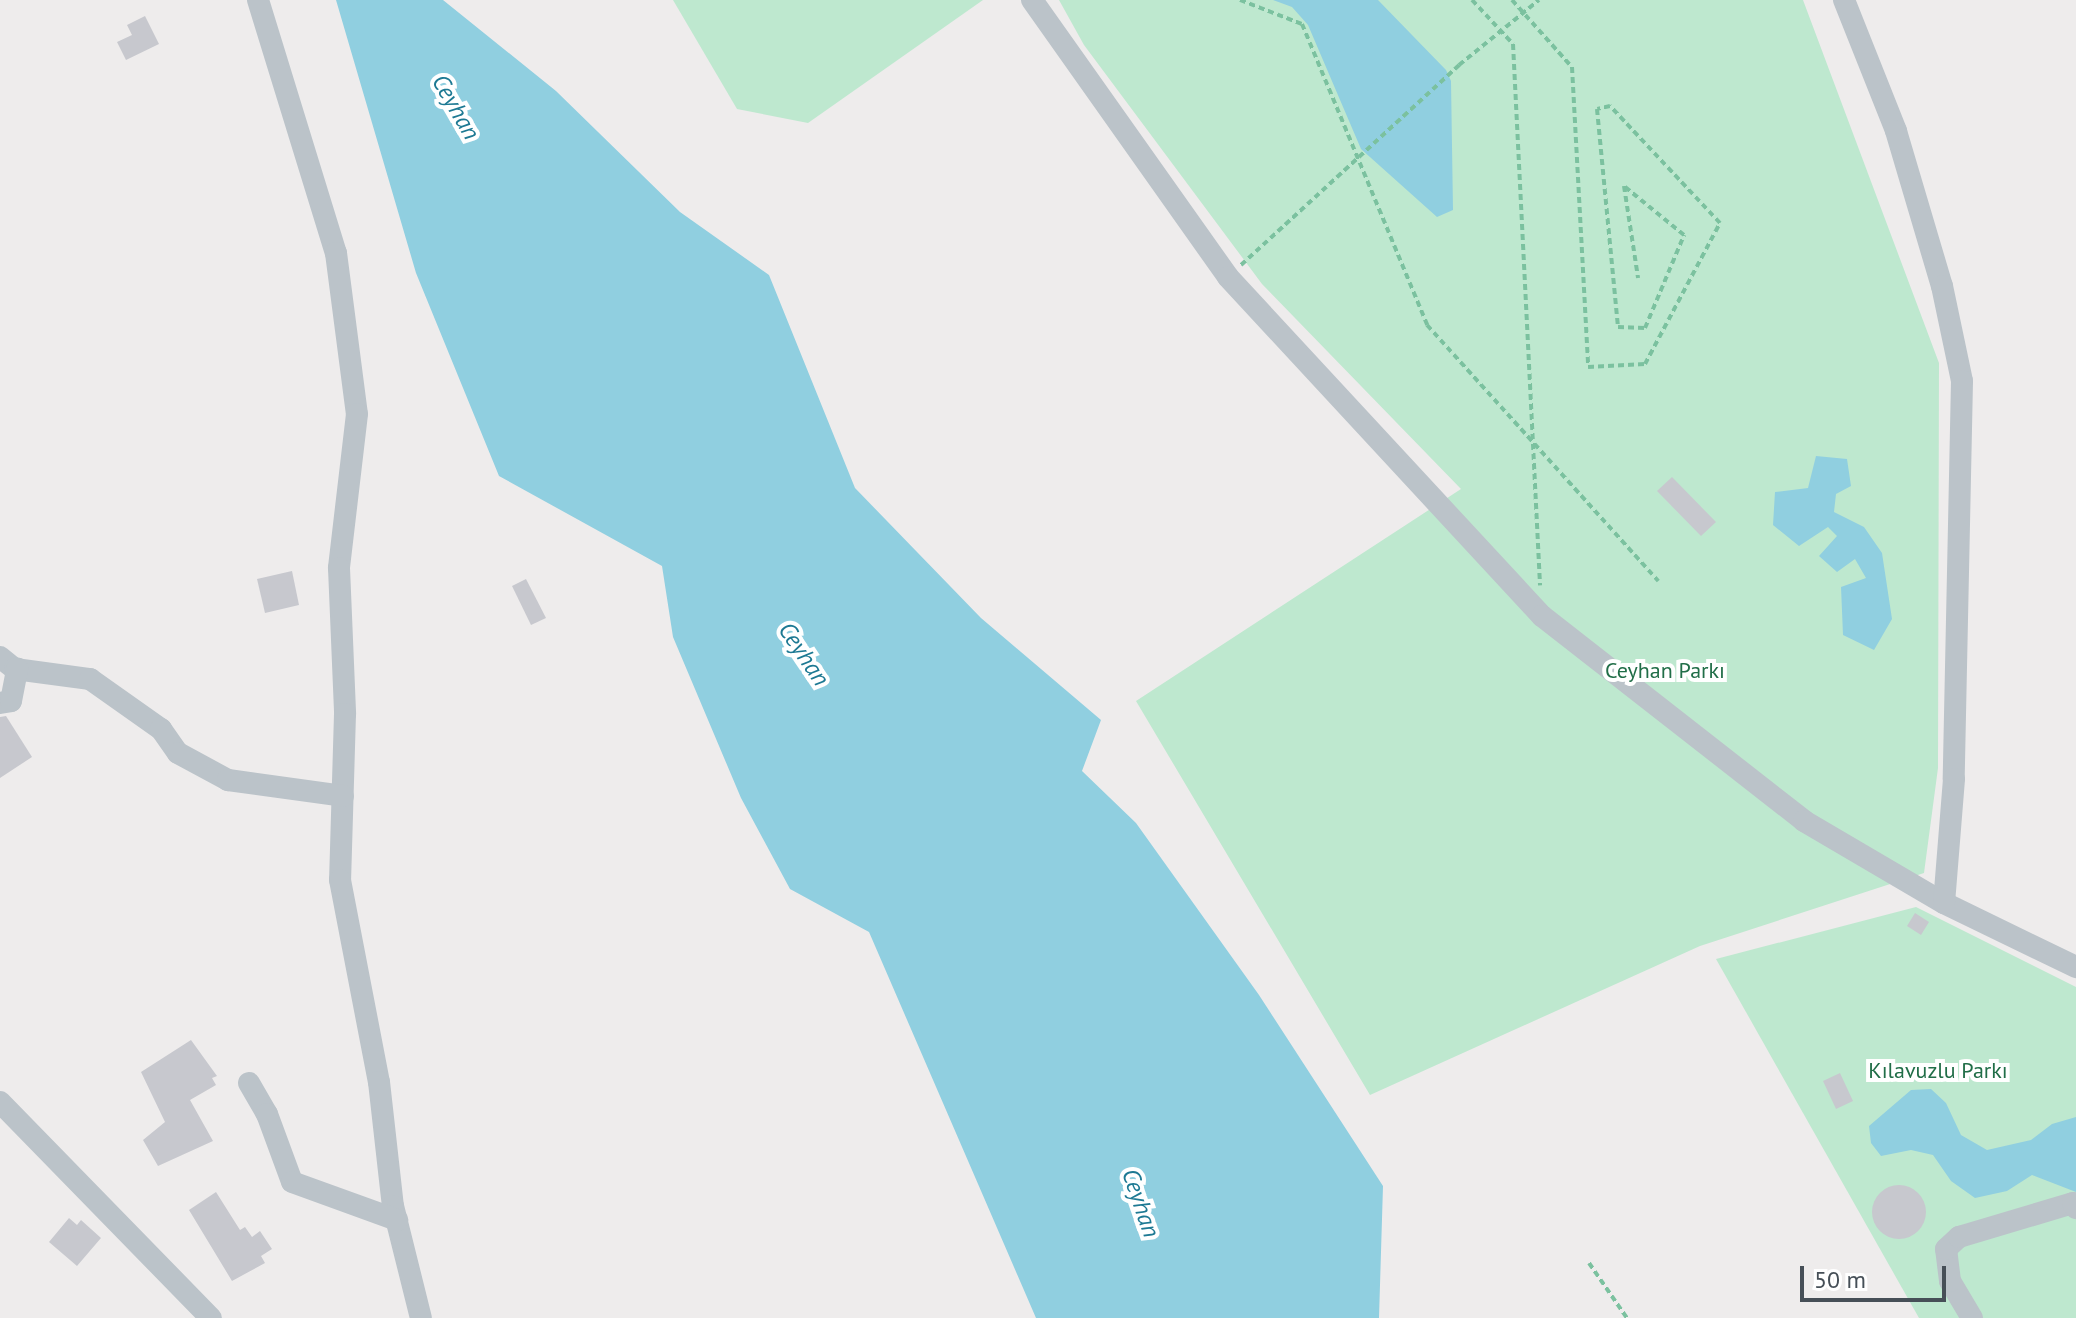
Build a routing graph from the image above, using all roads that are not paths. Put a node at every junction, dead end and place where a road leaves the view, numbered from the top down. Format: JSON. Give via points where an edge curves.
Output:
{"nodes":[{"id":1,"x":258,"y":0,"type":"edge"},
{"id":2,"x":1032,"y":0,"type":"edge"},
{"id":3,"x":1844,"y":0,"type":"edge"},
{"id":4,"x":8,"y":663,"type":"edge"},
{"id":5,"x":0,"y":703,"type":"edge"},
{"id":6,"x":343,"y":796,"type":"junction"},
{"id":7,"x":1944,"y":903,"type":"junction"},
{"id":8,"x":2076,"y":967,"type":"edge"},
{"id":9,"x":249,"y":1083,"type":"dead end"},
{"id":10,"x":0,"y":1102,"type":"edge"},
{"id":11,"x":2076,"y":1208,"type":"edge"},
{"id":12,"x":397,"y":1220,"type":"junction"},
{"id":13,"x":211,"y":1318,"type":"edge"},
{"id":14,"x":421,"y":1318,"type":"edge"},
{"id":15,"x":1972,"y":1318,"type":"edge"}],
"edges":[{"from":1,"to":6,"type":"street","via":[[336,253],[357,414],[339,568]]},
{"from":2,"to":7,"type":"street","via":[[1228,277],[1542,616],[1804,821]]},
{"from":3,"to":7,"type":"street","via":[[1896,131],[1942,286],[1962,381],[1954,779]]},
{"from":4,"to":5,"type":"street","via":[[11,701]]},
{"from":4,"to":6,"type":"street","via":[[90,679],[161,729],[178,753],[228,780]]},
{"from":6,"to":12,"type":"street","via":[[340,880],[379,1082]]},
{"from":7,"to":8,"type":"street"},
{"from":9,"to":12,"type":"street","via":[[267,1114],[292,1182]]},
{"from":10,"to":13,"type":"street"},
{"from":11,"to":15,"type":"street","via":[[2073,1203],[1959,1237],[1946,1249],[1950,1281]]},
{"from":12,"to":14,"type":"street"}]}
